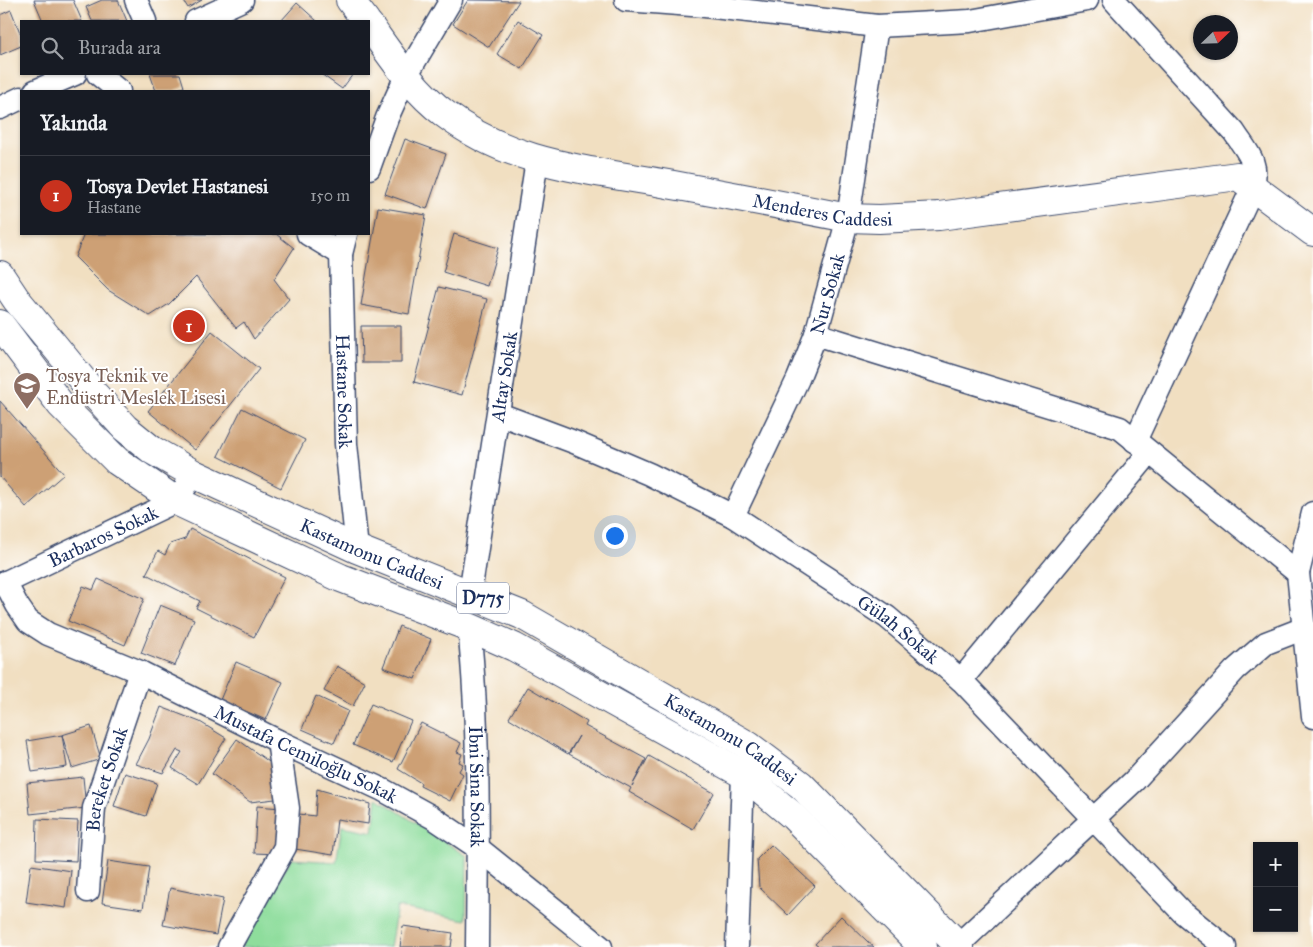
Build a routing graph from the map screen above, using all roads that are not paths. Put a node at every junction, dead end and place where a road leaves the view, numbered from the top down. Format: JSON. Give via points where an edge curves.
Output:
{"nodes":[{"id":1,"x":136,"y":0,"type":"edge"},
{"id":2,"x":242,"y":0,"type":"edge"},
{"id":3,"x":350,"y":0,"type":"edge"},
{"id":4,"x":451,"y":0,"type":"edge"},
{"id":5,"x":626,"y":0,"type":"edge"},
{"id":6,"x":1087,"y":0,"type":"edge"},
{"id":7,"x":1114,"y":0,"type":"edge"},
{"id":8,"x":145,"y":20,"type":"edge"},
{"id":9,"x":198,"y":20,"type":"edge"},
{"id":10,"x":365,"y":20,"type":"edge"},
{"id":11,"x":877,"y":26,"type":"junction"},
{"id":12,"x":370,"y":27,"type":"edge"},
{"id":13,"x":73,"y":75,"type":"edge"},
{"id":14,"x":99,"y":75,"type":"edge"},
{"id":15,"x":406,"y":76,"type":"junction"},
{"id":16,"x":38,"y":90,"type":"edge"},
{"id":17,"x":118,"y":90,"type":"edge"},
{"id":18,"x":20,"y":98,"type":"edge"},
{"id":19,"x":0,"y":108,"type":"edge"},
{"id":20,"x":537,"y":160,"type":"junction"},
{"id":21,"x":370,"y":165,"type":"edge"},
{"id":22,"x":1253,"y":187,"type":"junction"},
{"id":23,"x":848,"y":218,"type":"junction"},
{"id":24,"x":1313,"y":232,"type":"edge"},
{"id":25,"x":312,"y":235,"type":"edge"},
{"id":26,"x":344,"y":244,"type":"edge"},
{"id":27,"x":0,"y":275,"type":"edge"},
{"id":28,"x":0,"y":324,"type":"edge"},
{"id":29,"x":816,"y":334,"type":"junction"},
{"id":30,"x":499,"y":414,"type":"junction"},
{"id":31,"x":1142,"y":447,"type":"junction"},
{"id":32,"x":194,"y":474,"type":"junction"},
{"id":33,"x":176,"y":501,"type":"junction"},
{"id":34,"x":1313,"y":513,"type":"edge"},
{"id":35,"x":733,"y":516,"type":"junction"},
{"id":36,"x":357,"y":549,"type":"junction"},
{"id":37,"x":1298,"y":573,"type":"junction"},
{"id":38,"x":3,"y":584,"type":"edge"},
{"id":39,"x":470,"y":593,"type":"junction"},
{"id":40,"x":469,"y":627,"type":"junction"},
{"id":41,"x":1302,"y":630,"type":"junction"},
{"id":42,"x":140,"y":672,"type":"junction"},
{"id":43,"x":961,"y":680,"type":"junction"},
{"id":44,"x":1313,"y":717,"type":"edge"},
{"id":45,"x":278,"y":741,"type":"junction"},
{"id":46,"x":743,"y":774,"type":"junction"},
{"id":47,"x":1092,"y":818,"type":"junction"},
{"id":48,"x":478,"y":848,"type":"junction"},
{"id":49,"x":88,"y":891,"type":"dead end"},
{"id":50,"x":959,"y":946,"type":"edge"},
{"id":51,"x":229,"y":947,"type":"edge"},
{"id":52,"x":477,"y":947,"type":"edge"},
{"id":53,"x":601,"y":947,"type":"edge"},
{"id":54,"x":737,"y":947,"type":"edge"},
{"id":55,"x":923,"y":947,"type":"edge"},
{"id":56,"x":1225,"y":947,"type":"edge"}],
"edges":[{"from":1,"to":8,"type":"street"},
{"from":2,"to":9,"type":"street"},
{"from":3,"to":10,"type":"main road"},
{"from":4,"to":15,"type":"street"},
{"from":5,"to":11,"type":"street"},
{"from":6,"to":11,"type":"street","via":[[970,21]]},
{"from":7,"to":22,"type":"street","via":[[1234,132],[1256,172]]},
{"from":11,"to":23,"type":"street","name":"Nur Sokak"},
{"from":12,"to":15,"type":"main road","name":"Menderes Caddesi"},
{"from":13,"to":16,"type":"street"},
{"from":14,"to":17,"type":"street"},
{"from":15,"to":20,"type":"main road","name":"Menderes Caddesi","via":[[424,96],[474,132],[509,151]]},
{"from":15,"to":21,"type":"street"},
{"from":18,"to":19,"type":"street"},
{"from":20,"to":23,"type":"main road","name":"Menderes Caddesi"},
{"from":20,"to":30,"type":"street","name":"Altay Sokak"},
{"from":22,"to":23,"type":"main road","name":"Menderes Caddesi","via":[[1238,176],[939,216]]},
{"from":22,"to":24,"type":"main road","name":"Menderes Caddesi"},
{"from":22,"to":31,"type":"street"},
{"from":23,"to":29,"type":"street","name":"Nur Sokak"},
{"from":25,"to":26,"type":"street"},
{"from":26,"to":36,"type":"street","name":"Hastane Sokak","via":[[346,444]]},
{"from":27,"to":32,"type":"main road","name":"Kastamonu Caddesi","number":"D775","via":[[125,428],[152,450]]},
{"from":28,"to":33,"type":"main road","name":"Kastamonu Caddesi","number":"D775","via":[[61,405],[92,438],[117,461]]},
{"from":29,"to":31,"type":"street","via":[[1120,428]]},
{"from":29,"to":35,"type":"street","name":"Nur Sokak","via":[[798,380]]},
{"from":30,"to":35,"type":"street","name":"Gülah Sokak","via":[[649,474]]},
{"from":30,"to":39,"type":"street","name":"Altay Sokak"},
{"from":31,"to":37,"type":"street"},
{"from":31,"to":43,"type":"street"},
{"from":32,"to":33,"type":"street","name":"Barbaros Sokak"},
{"from":32,"to":36,"type":"main road","name":"Kastamonu Caddesi","number":"D775"},
{"from":33,"to":38,"type":"street","name":"Barbaros Sokak"},
{"from":33,"to":40,"type":"main road","name":"Kastamonu Caddesi","number":"D775","via":[[341,578]]},
{"from":34,"to":37,"type":"street"},
{"from":35,"to":43,"type":"street","name":"Gülah Sokak","via":[[887,617]]},
{"from":36,"to":39,"type":"main road","name":"Kastamonu Caddesi","number":"D775"},
{"from":37,"to":41,"type":"street"},
{"from":38,"to":42,"type":"street","name":"Mustafa Cemiloğlu Sokak","via":[[28,621],[48,634]]},
{"from":39,"to":50,"type":"main road","name":"Kastamonu Caddesi","number":"D775","via":[[522,615],[777,765],[801,785]]},
{"from":40,"to":46,"type":"main road","name":"Kastamonu Caddesi","number":"D775","via":[[514,647]]},
{"from":40,"to":48,"type":"street","name":"İbni Sina Sokak","via":[[477,723]]},
{"from":41,"to":44,"type":"street"},
{"from":41,"to":47,"type":"street","via":[[1266,642],[1235,670],[1134,782]]},
{"from":42,"to":45,"type":"street","name":"Mustafa Cemiloğlu Sokak"},
{"from":42,"to":49,"type":"street","name":"Bereket Sokak","via":[[94,808]]},
{"from":43,"to":47,"type":"street","name":"Gülah Sokak"},
{"from":45,"to":48,"type":"street","name":"Mustafa Cemiloğlu Sokak","via":[[383,790]]},
{"from":45,"to":51,"type":"street","via":[[288,808],[285,847]]},
{"from":46,"to":54,"type":"street"},
{"from":46,"to":55,"type":"main road","name":"Kastamonu Caddesi","number":"D775","via":[[793,816]]},
{"from":47,"to":50,"type":"street"},
{"from":47,"to":56,"type":"street","name":"Gülah Sokak","via":[[1182,912]]},
{"from":48,"to":52,"type":"street","name":"İbni Sina Sokak"},
{"from":48,"to":53,"type":"street","name":"Mustafa Cemiloğlu Sokak"}]}
